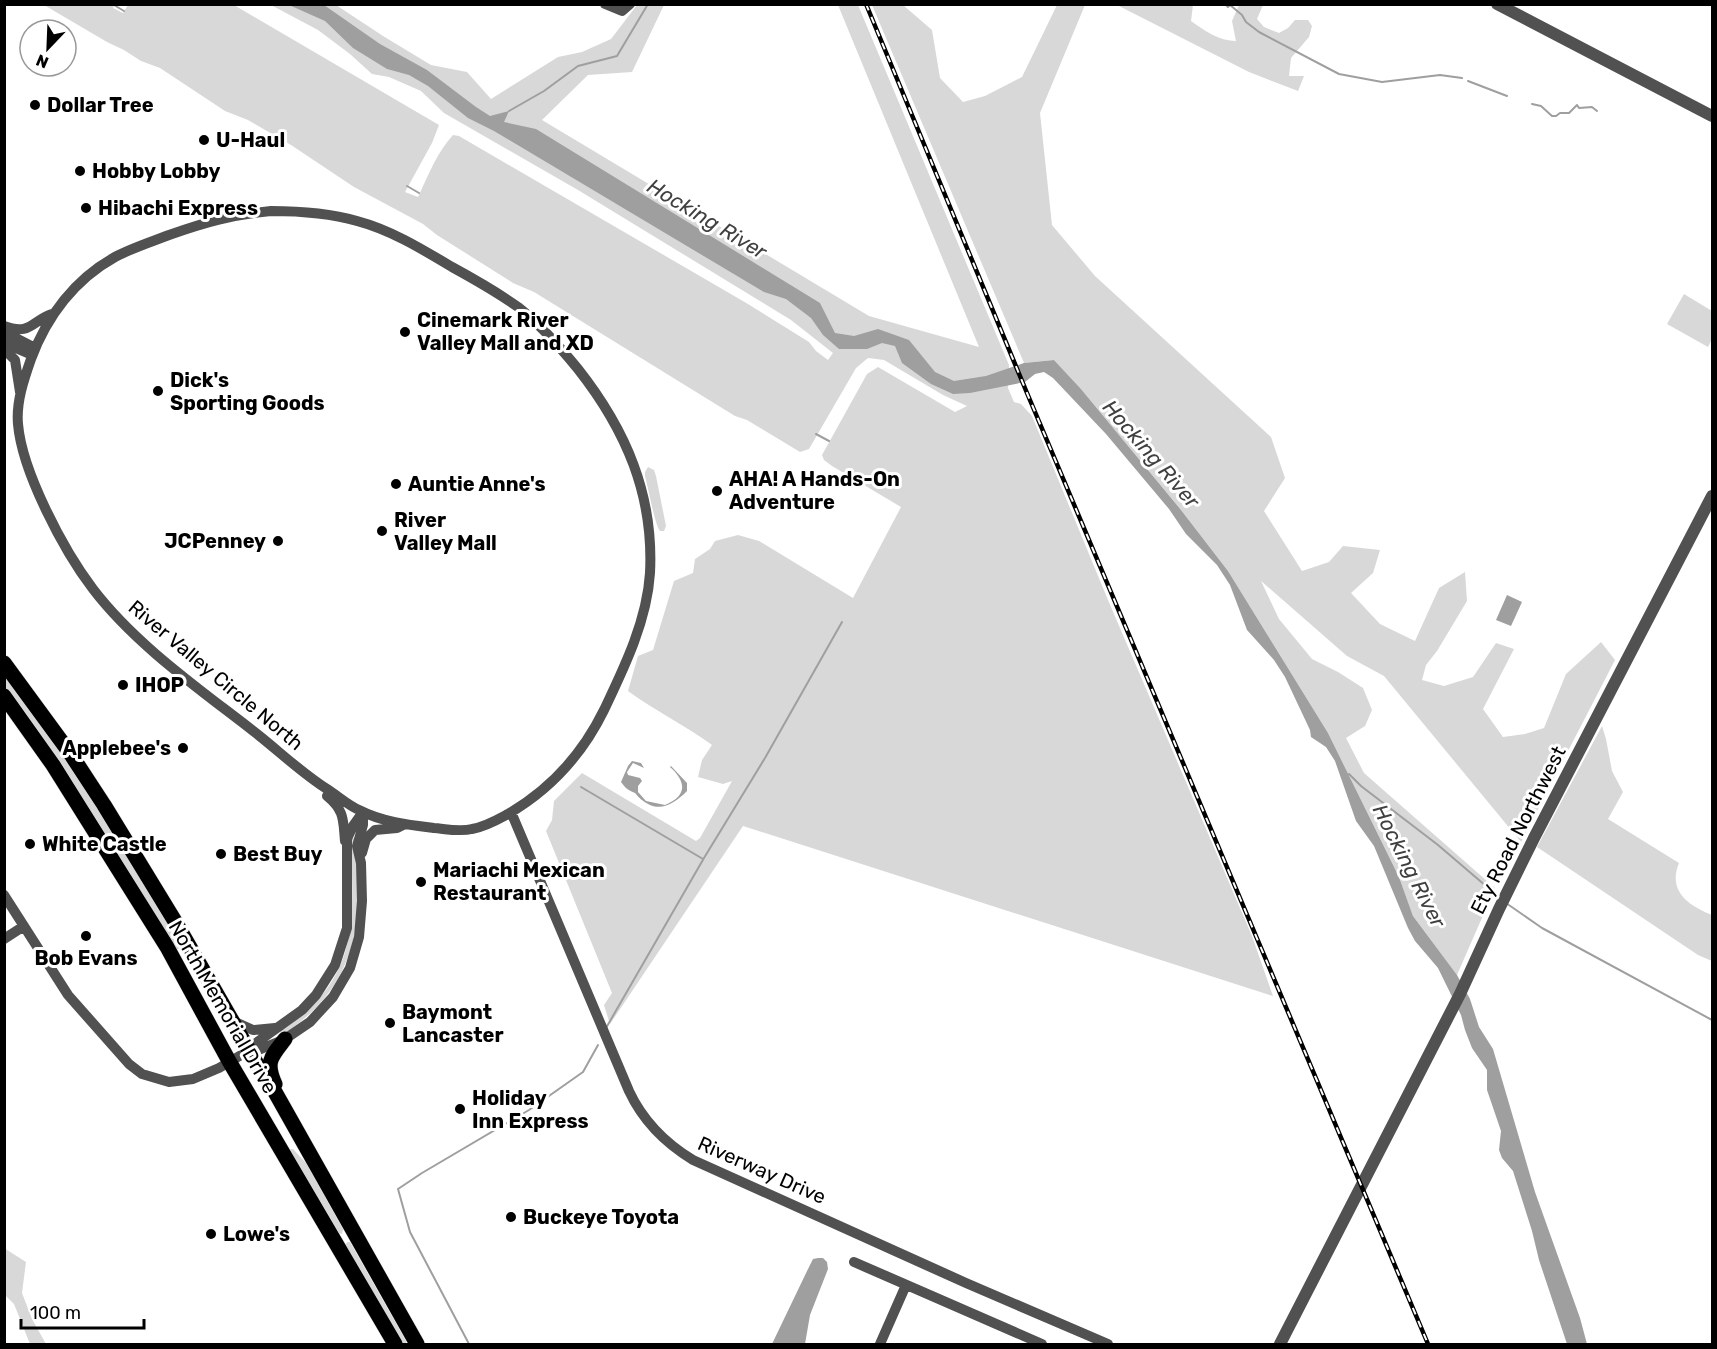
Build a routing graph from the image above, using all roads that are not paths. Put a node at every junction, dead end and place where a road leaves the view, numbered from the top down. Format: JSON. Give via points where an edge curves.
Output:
{"nodes":[{"id":1,"x":605,"y":4,"type":"edge"},
{"id":2,"x":630,"y":4,"type":"edge"},
{"id":3,"x":1497,"y":4,"type":"edge"},
{"id":4,"x":1713,"y":116,"type":"edge"},
{"id":5,"x":52,"y":314,"type":"junction"},
{"id":6,"x":4,"y":326,"type":"edge"},
{"id":7,"x":4,"y":332,"type":"edge"},
{"id":8,"x":4,"y":343,"type":"edge"},
{"id":9,"x":4,"y":349,"type":"edge"},
{"id":10,"x":34,"y":351,"type":"junction"},
{"id":11,"x":20,"y":393,"type":"junction"},
{"id":12,"x":1713,"y":496,"type":"edge"},
{"id":13,"x":4,"y":663,"type":"edge"},
{"id":14,"x":4,"y":696,"type":"edge"},
{"id":15,"x":321,"y":786,"type":"junction"},
{"id":16,"x":363,"y":812,"type":"junction"},
{"id":17,"x":511,"y":812,"type":"junction"},
{"id":18,"x":403,"y":825,"type":"junction"},
{"id":19,"x":346,"y":848,"type":"junction"},
{"id":20,"x":361,"y":863,"type":"junction"},
{"id":21,"x":4,"y":895,"type":"edge"},
{"id":22,"x":24,"y":926,"type":"junction"},
{"id":23,"x":4,"y":939,"type":"edge"},
{"id":24,"x":231,"y":1020,"type":"junction"},
{"id":25,"x":280,"y":1034,"type":"junction"},
{"id":26,"x":248,"y":1051,"type":"junction"},
{"id":27,"x":229,"y":1061,"type":"junction"},
{"id":28,"x":275,"y":1092,"type":"junction"},
{"id":29,"x":854,"y":1262,"type":"dead end"},
{"id":30,"x":350,"y":1267,"type":"junction"},
{"id":31,"x":906,"y":1285,"type":"junction"},
{"id":32,"x":386,"y":1344,"type":"edge"},
{"id":33,"x":395,"y":1344,"type":"edge"},
{"id":34,"x":417,"y":1344,"type":"edge"},
{"id":35,"x":880,"y":1344,"type":"edge"},
{"id":36,"x":1042,"y":1344,"type":"edge"},
{"id":37,"x":1108,"y":1344,"type":"edge"},
{"id":38,"x":1280,"y":1344,"type":"edge"}],
"edges":[{"from":1,"to":2,"type":"street","via":[[618,11]]},
{"from":3,"to":4,"type":"street"},
{"from":5,"to":6,"type":"street","via":[[25,329]]},
{"from":5,"to":10,"type":"street","name":"River Valley Circle North"},
{"from":5,"to":17,"type":"street","via":[[85,278],[120,254],[219,218],[289,211],[355,220],[405,240],[510,302],[555,342],[599,397],[628,449],[644,499],[650,571],[636,634],[594,729],[564,772]]},
{"from":7,"to":10,"type":"street"},
{"from":8,"to":10,"type":"street"},
{"from":9,"to":11,"type":"street","via":[[15,360]]},
{"from":10,"to":11,"type":"street","name":"River Valley Circle North"},
{"from":11,"to":15,"type":"street","name":"River Valley Circle North","via":[[18,425],[30,471],[59,536],[98,595],[148,646]]},
{"from":12,"to":38,"type":"street","name":"Ety Road Northwest","via":[[1534,838],[1460,994]]},
{"from":13,"to":24,"type":"main road","name":"North Memorial Drive","via":[[104,805]]},
{"from":14,"to":27,"type":"main road","name":"North Memorial Drive","via":[[109,852]]},
{"from":15,"to":16,"type":"street","name":"River Valley Circle North"},
{"from":15,"to":19,"type":"street","name":"River Valley Circle North","via":[[340,809]]},
{"from":16,"to":18,"type":"street","name":"River Valley Circle North"},
{"from":16,"to":19,"type":"street","via":[[349,832]]},
{"from":16,"to":20,"type":"street","via":[[357,846]]},
{"from":17,"to":18,"type":"street","via":[[470,830]]},
{"from":17,"to":37,"type":"street","name":"Riverway Drive","via":[[632,1098],[650,1125],[675,1149]]},
{"from":18,"to":20,"type":"street","via":[[370,833]]},
{"from":19,"to":25,"type":"street","name":"River Valley Circle North","via":[[347,928],[339,957],[329,976]]},
{"from":20,"to":25,"type":"street","via":[[362,917],[350,968],[333,997],[310,1022]]},
{"from":21,"to":22,"type":"street"},
{"from":22,"to":23,"type":"street"},
{"from":22,"to":27,"type":"street","via":[[69,996],[129,1065],[142,1074],[181,1082],[205,1075]]},
{"from":24,"to":25,"type":"street","via":[[253,1030]]},
{"from":24,"to":26,"type":"main road","name":"North Memorial Drive"},
{"from":25,"to":26,"type":"street","via":[[261,1049]]},
{"from":25,"to":28,"type":"main road","name":"North Memorial Drive","via":[[269,1068]]},
{"from":26,"to":27,"type":"street"},
{"from":26,"to":28,"type":"main road","name":"North Memorial Drive"},
{"from":27,"to":30,"type":"main road","name":"North Memorial Drive"},
{"from":28,"to":34,"type":"main road","name":"North Memorial Drive"},
{"from":29,"to":31,"type":"street"},
{"from":30,"to":32,"type":"main road","via":[[362,1301]]},
{"from":30,"to":33,"type":"main road","name":"North Memorial Drive"},
{"from":31,"to":35,"type":"street"},
{"from":31,"to":36,"type":"street"}]}
